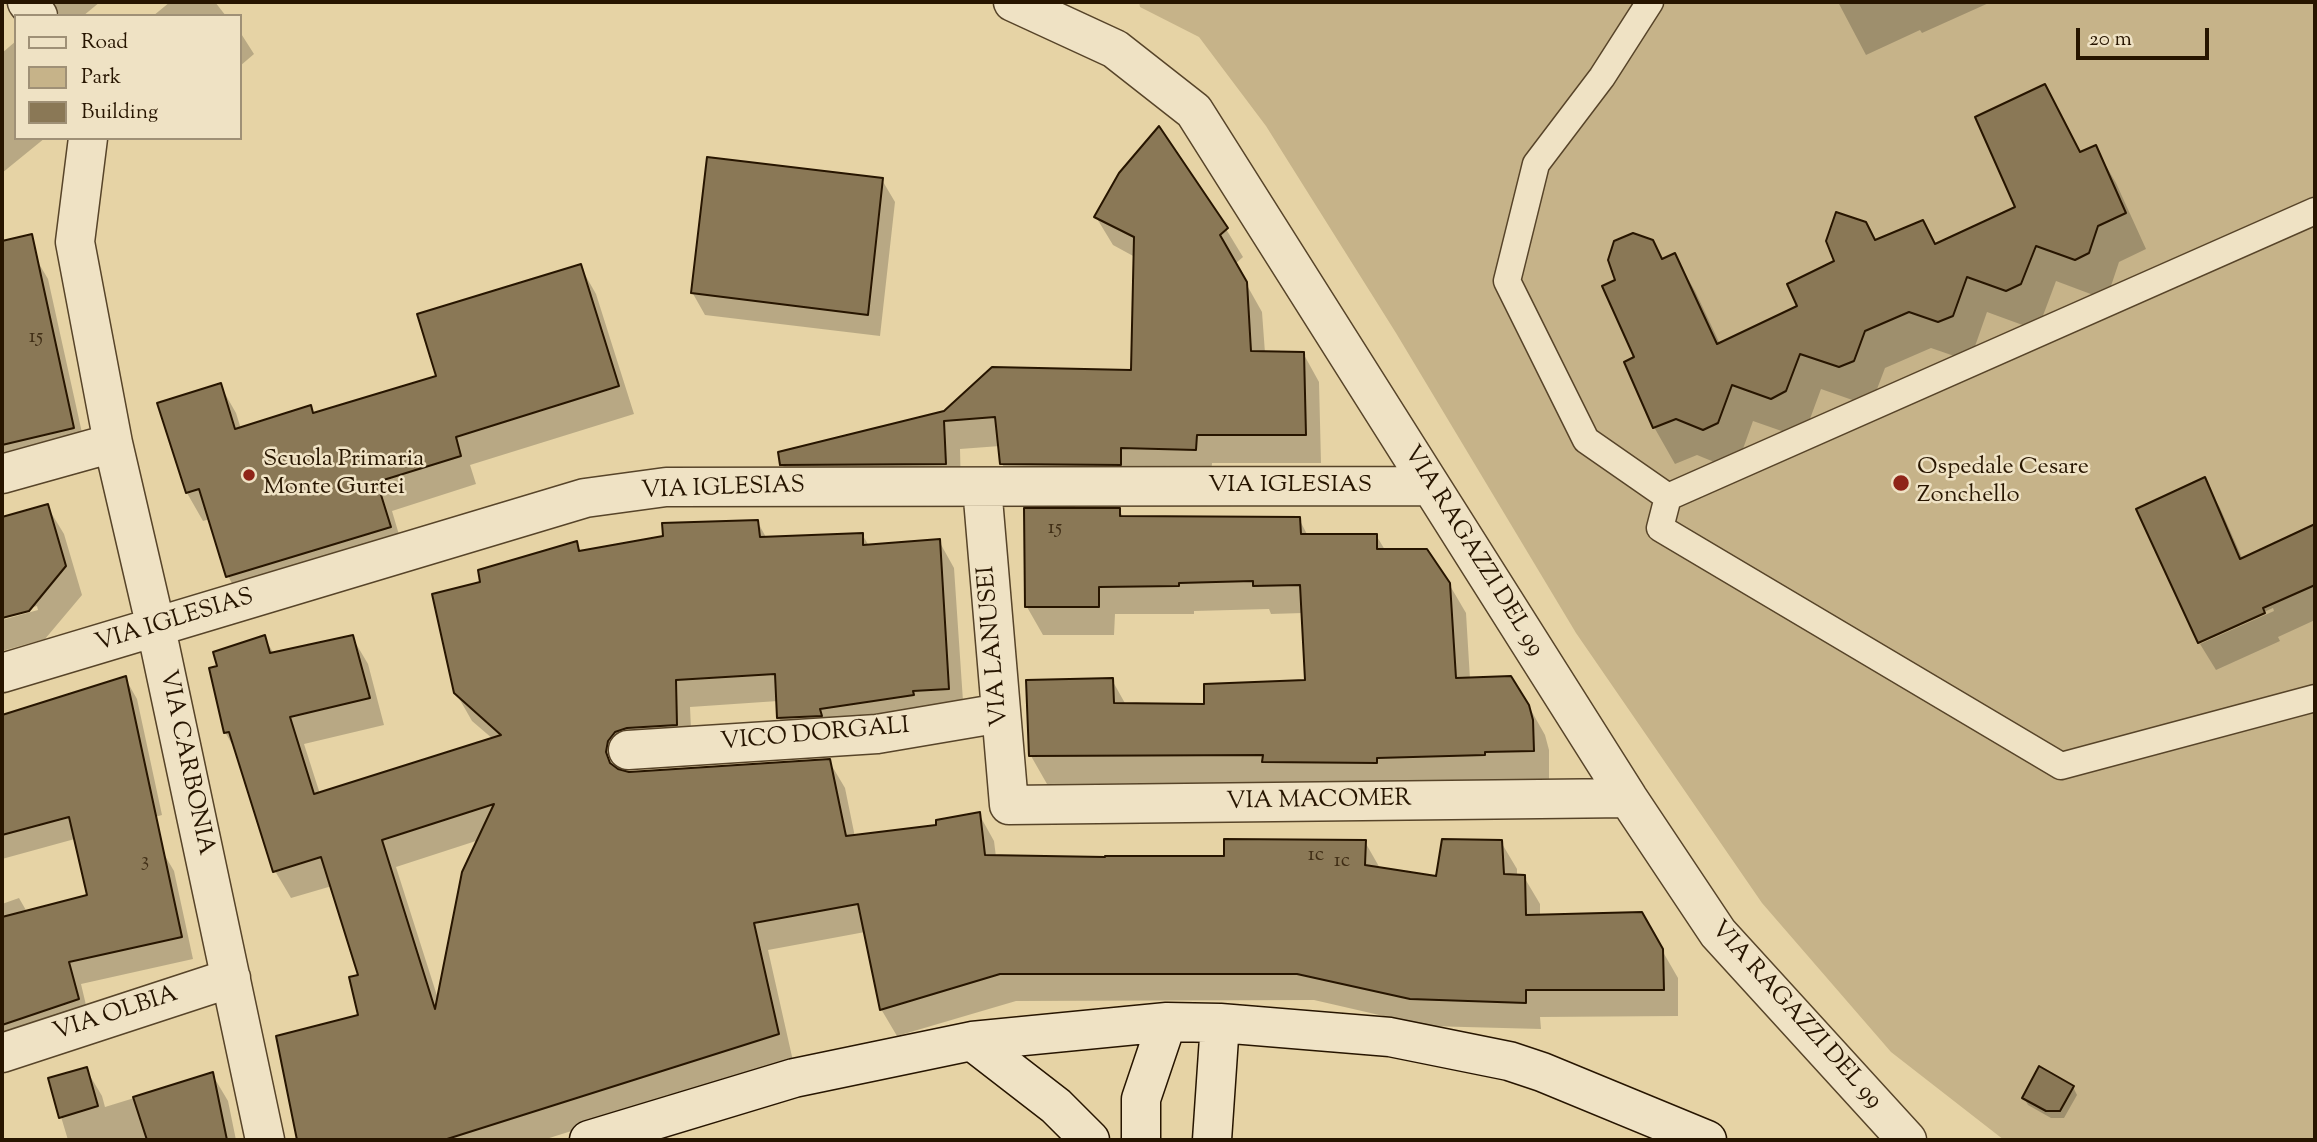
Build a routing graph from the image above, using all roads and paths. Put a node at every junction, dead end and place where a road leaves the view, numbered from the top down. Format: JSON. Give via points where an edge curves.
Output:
{"nodes":[{"id":1,"x":1013,"y":2,"type":"edge"},
{"id":2,"x":1650,"y":2,"type":"edge"},
{"id":3,"x":88,"y":140,"type":"edge"},
{"id":4,"x":2315,"y":211,"type":"edge"},
{"id":5,"x":113,"y":443,"type":"junction"},
{"id":6,"x":2,"y":474,"type":"edge"},
{"id":7,"x":1429,"y":486,"type":"junction"},
{"id":8,"x":982,"y":487,"type":"junction"},
{"id":9,"x":1668,"y":497,"type":"junction"},
{"id":10,"x":156,"y":628,"type":"junction"},
{"id":11,"x":2,"y":673,"type":"edge"},
{"id":12,"x":2315,"y":698,"type":"edge"},
{"id":13,"x":1001,"y":713,"type":"junction"},
{"id":14,"x":628,"y":750,"type":"dead end"},
{"id":15,"x":1628,"y":798,"type":"junction"},
{"id":16,"x":1009,"y":805,"type":"joint"},
{"id":17,"x":231,"y":978,"type":"junction"},
{"id":18,"x":1167,"y":1022,"type":"junction"},
{"id":19,"x":1220,"y":1023,"type":"junction"},
{"id":20,"x":972,"y":1041,"type":"junction"},
{"id":21,"x":2,"y":1053,"type":"edge"},
{"id":22,"x":265,"y":1140,"type":"edge"},
{"id":23,"x":589,"y":1140,"type":"edge"},
{"id":24,"x":1090,"y":1140,"type":"edge"},
{"id":25,"x":1141,"y":1140,"type":"edge"},
{"id":26,"x":1212,"y":1140,"type":"edge"},
{"id":27,"x":1707,"y":1140,"type":"edge"},
{"id":28,"x":1907,"y":1140,"type":"edge"}],
"edges":[{"from":1,"to":7,"type":"street","name":"VIA RAGAZZI DEL 99","via":[[1115,49],[1194,111]]},
{"from":2,"to":9,"type":"lane","via":[[1602,77],[1536,164],[1507,281],[1586,440]]},
{"from":3,"to":5,"type":"street","name":"VIA CARBONIA","via":[[75,242]]},
{"from":4,"to":9,"type":"lane"},
{"from":5,"to":6,"type":"street"},
{"from":5,"to":10,"type":"street","name":"VIA CARBONIA"},
{"from":7,"to":8,"type":"street","name":"VIA IGLESIAS"},
{"from":7,"to":15,"type":"street","name":"VIA RAGAZZI DEL 99"},
{"from":8,"to":10,"type":"street","name":"VIA IGLESIAS","via":[[666,487],[585,498]]},
{"from":8,"to":13,"type":"street","name":"VIA LANUSEI"},
{"from":9,"to":12,"type":"lane","via":[[1660,528],[2061,766]]},
{"from":10,"to":11,"type":"street","name":"VIA IGLESIAS"},
{"from":10,"to":17,"type":"street","name":"VIA CARBONIA"},
{"from":13,"to":14,"type":"street","name":"VICO DORGALI","via":[[877,734]]},
{"from":13,"to":16,"type":"street","name":"VIA LANUSEI"},
{"from":15,"to":16,"type":"street","name":"VIA MACOMER"},
{"from":15,"to":28,"type":"street","name":"VIA RAGAZZI DEL 99","via":[[1718,933]]},
{"from":17,"to":21,"type":"street","name":"VIA OLBIA"},
{"from":17,"to":22,"type":"street","name":"VIA CARBONIA"},
{"from":18,"to":19,"type":"street"},
{"from":18,"to":20,"type":"street"},
{"from":18,"to":25,"type":"street","via":[[1141,1099]]},
{"from":19,"to":26,"type":"street"},
{"from":19,"to":27,"type":"street","via":[[1391,1037],[1508,1061]]},
{"from":20,"to":23,"type":"street","via":[[794,1078]]},
{"from":20,"to":24,"type":"street","via":[[1056,1106]]}]}
